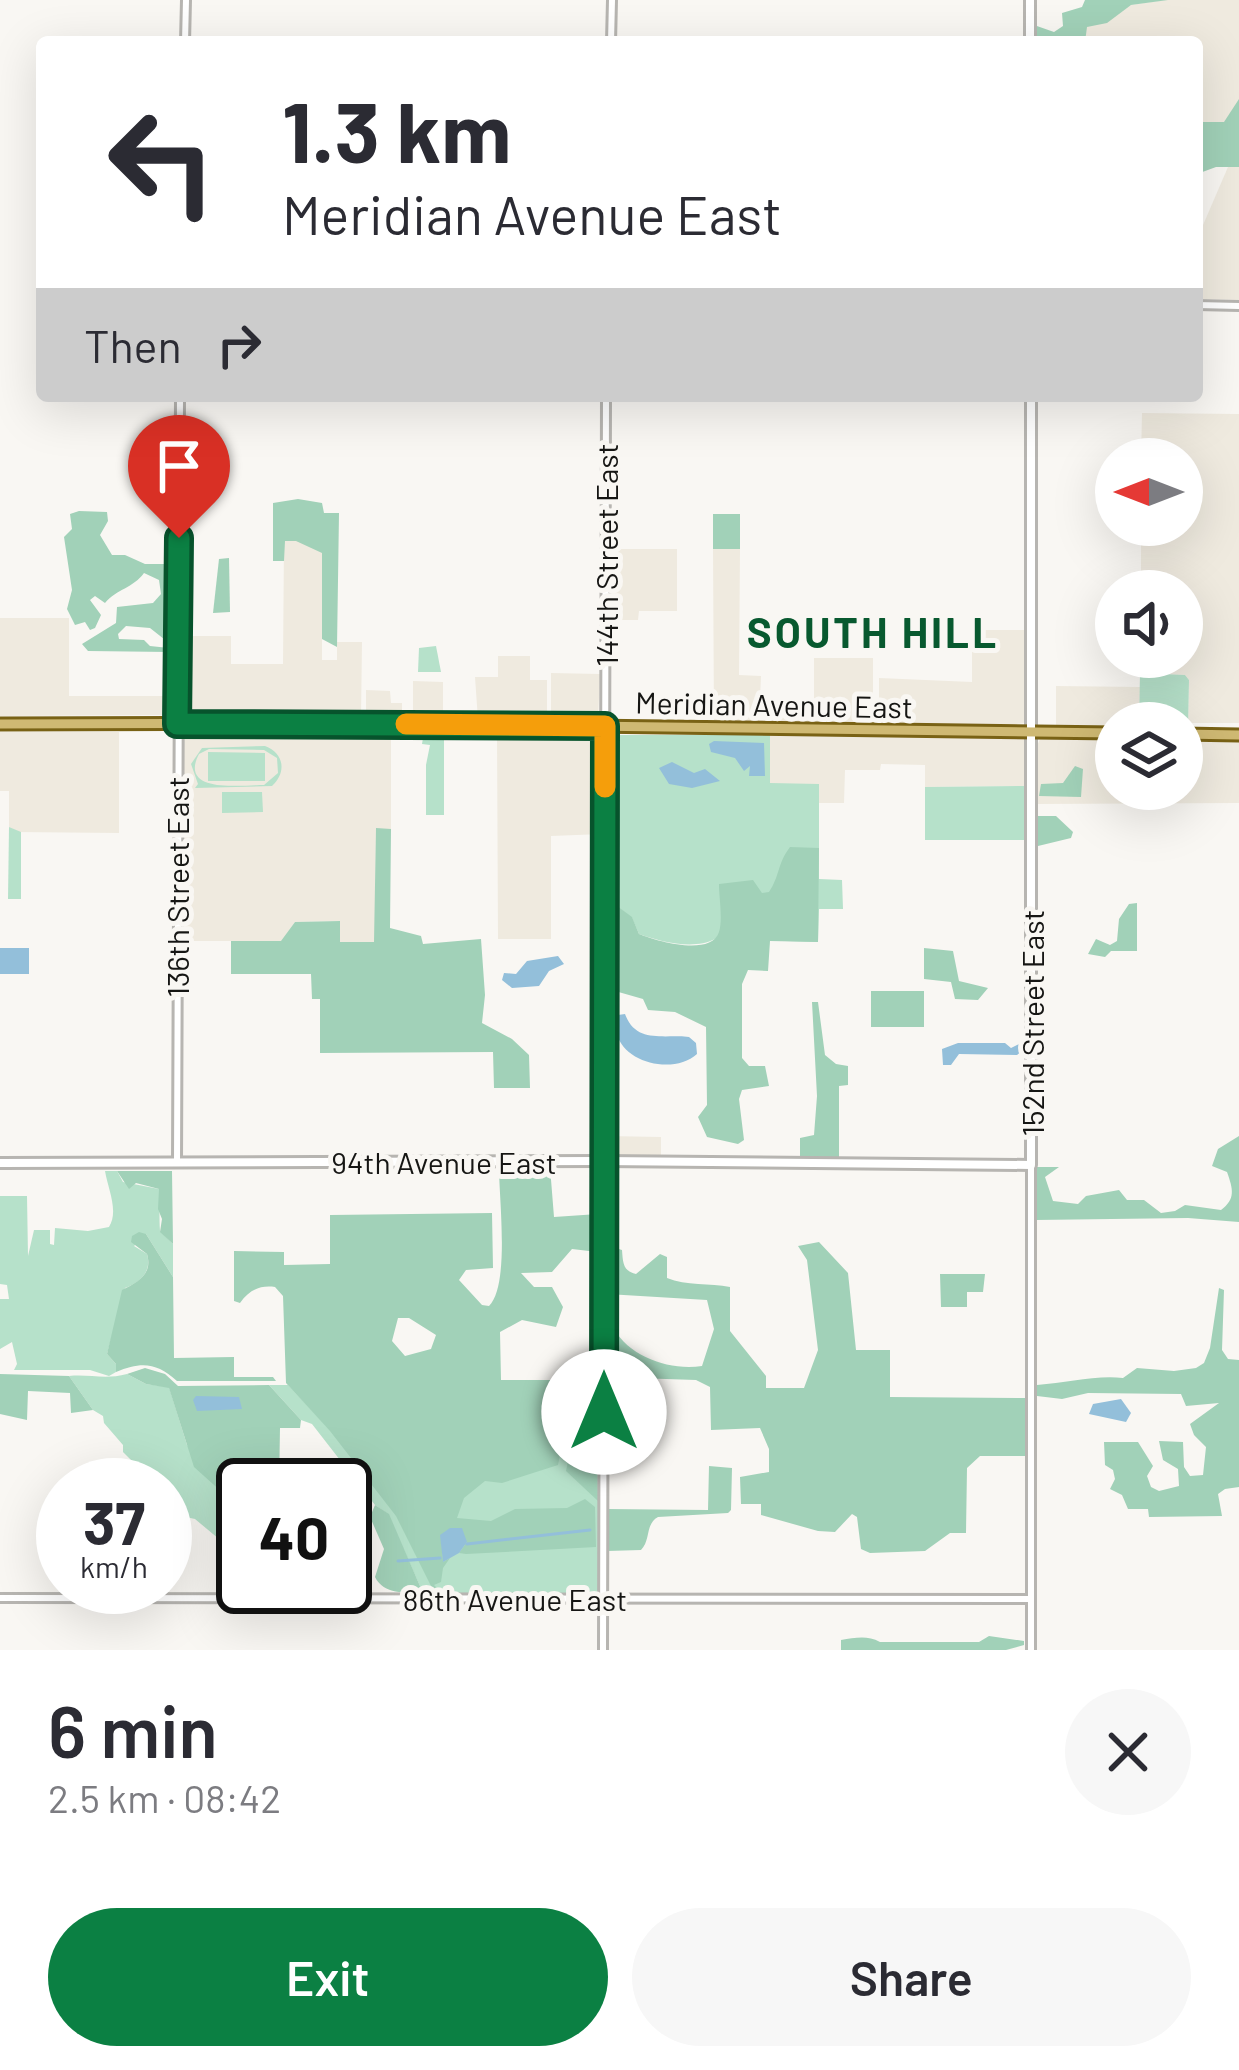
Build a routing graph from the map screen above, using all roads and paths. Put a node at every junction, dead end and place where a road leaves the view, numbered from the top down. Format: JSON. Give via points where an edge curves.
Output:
{"nodes":[{"id":1,"x":186,"y":0,"type":"edge"},
{"id":2,"x":612,"y":0,"type":"edge"},
{"id":3,"x":1030,"y":0,"type":"edge"},
{"id":4,"x":185,"y":36,"type":"edge"},
{"id":5,"x":611,"y":36,"type":"edge"},
{"id":6,"x":1030,"y":36,"type":"edge"},
{"id":7,"x":1203,"y":305,"type":"edge"},
{"id":8,"x":1239,"y":306,"type":"edge"},
{"id":9,"x":181,"y":402,"type":"edge"},
{"id":10,"x":606,"y":402,"type":"edge"},
{"id":11,"x":1031,"y":402,"type":"edge"},
{"id":12,"x":0,"y":724,"type":"edge"},
{"id":13,"x":177,"y":724,"type":"junction"},
{"id":14,"x":605,"y":726,"type":"junction"},
{"id":15,"x":1032,"y":732,"type":"junction"},
{"id":16,"x":1095,"y":733,"type":"edge"},
{"id":17,"x":1203,"y":734,"type":"edge"},
{"id":18,"x":1239,"y":735,"type":"edge"},
{"id":19,"x":604,"y":1161,"type":"junction"},
{"id":20,"x":0,"y":1163,"type":"edge"},
{"id":21,"x":177,"y":1163,"type":"junction"},
{"id":22,"x":1031,"y":1165,"type":"junction"},
{"id":23,"x":0,"y":1598,"type":"edge"},
{"id":24,"x":604,"y":1598,"type":"junction"},
{"id":25,"x":1030,"y":1599,"type":"junction"},
{"id":26,"x":603,"y":1650,"type":"edge"},
{"id":27,"x":1031,"y":1650,"type":"edge"}],
"edges":[{"from":1,"to":4,"type":"street"},
{"from":2,"to":5,"type":"street"},
{"from":3,"to":6,"type":"main road"},
{"from":7,"to":8,"type":"street"},
{"from":9,"to":13,"type":"street","name":"136th Street East"},
{"from":10,"to":14,"type":"street","name":"144th Street East"},
{"from":11,"to":15,"type":"main road","name":"152nd Street East"},
{"from":12,"to":13,"type":"main road","name":"Meridian Avenue East"},
{"from":13,"to":14,"type":"main road","name":"Meridian Avenue East"},
{"from":13,"to":21,"type":"street","name":"136th Street East"},
{"from":14,"to":15,"type":"main road","name":"Meridian Avenue East"},
{"from":14,"to":19,"type":"street","name":"144th Street East"},
{"from":15,"to":16,"type":"main road","name":"Meridian Avenue East"},
{"from":15,"to":22,"type":"main road","name":"152nd Street East"},
{"from":17,"to":18,"type":"main road"},
{"from":19,"to":21,"type":"main road","name":"94th Avenue East"},
{"from":19,"to":22,"type":"main road","name":"94th Avenue East"},
{"from":19,"to":24,"type":"street","name":"144th Street East"},
{"from":20,"to":21,"type":"main road","name":"94th Avenue East"},
{"from":22,"to":25,"type":"street","name":"152nd Street East"},
{"from":23,"to":24,"type":"street","name":"86th Avenue East"},
{"from":24,"to":25,"type":"street","name":"86th Avenue East"},
{"from":24,"to":26,"type":"street","name":"144th Street East"},
{"from":25,"to":27,"type":"street","name":"152nd Street East"}]}
